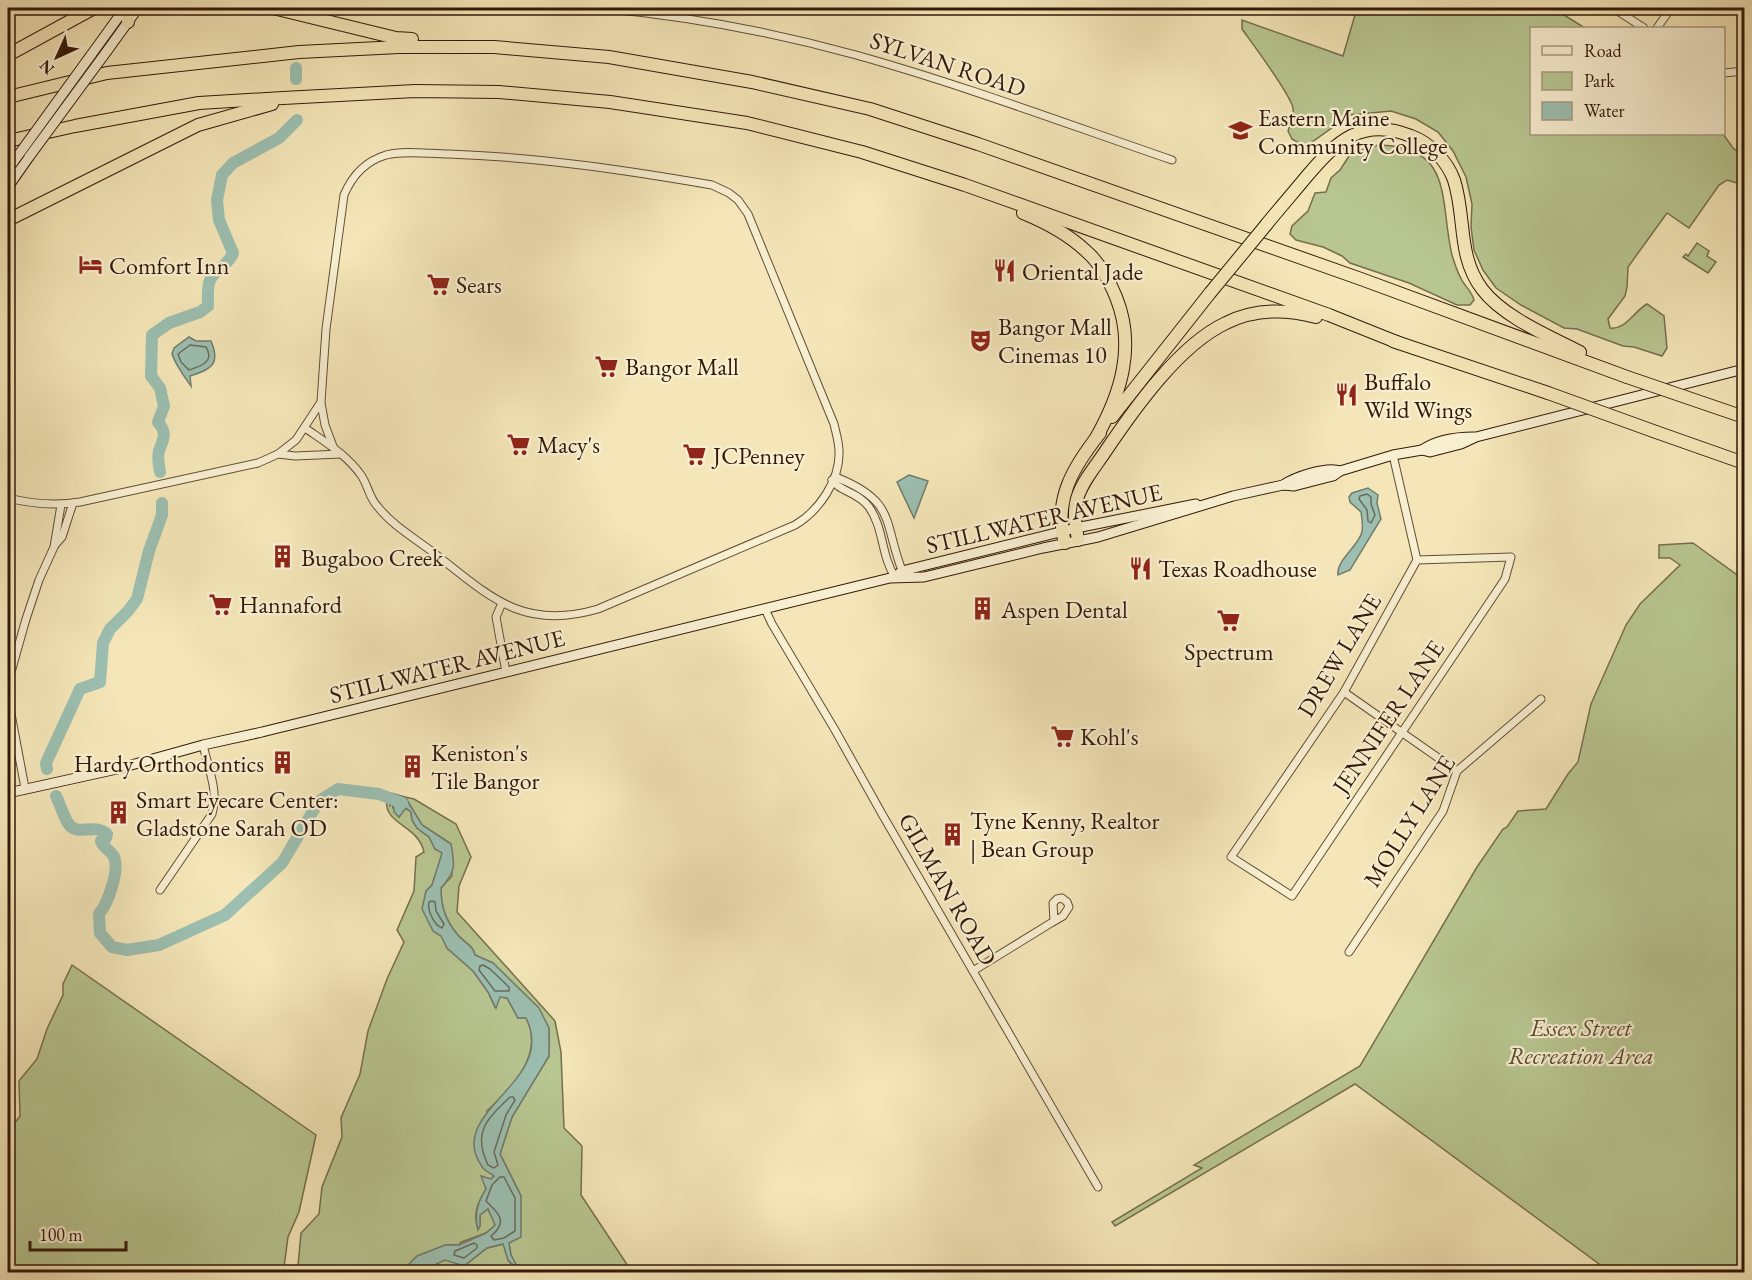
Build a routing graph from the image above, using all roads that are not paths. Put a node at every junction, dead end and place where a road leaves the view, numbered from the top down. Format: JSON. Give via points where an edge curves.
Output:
{"nodes":[{"id":1,"x":94,"y":8,"type":"edge"},
{"id":2,"x":126,"y":8,"type":"edge"},
{"id":3,"x":138,"y":8,"type":"edge"},
{"id":4,"x":273,"y":8,"type":"edge"},
{"id":5,"x":600,"y":8,"type":"edge"},
{"id":6,"x":1613,"y":8,"type":"edge"},
{"id":7,"x":1671,"y":8,"type":"edge"},
{"id":8,"x":128,"y":22,"type":"junction"},
{"id":9,"x":1642,"y":27,"type":"edge"},
{"id":10,"x":1658,"y":27,"type":"edge"},
{"id":11,"x":494,"y":46,"type":"junction"},
{"id":12,"x":8,"y":55,"type":"edge"},
{"id":13,"x":1744,"y":71,"type":"edge"},
{"id":14,"x":1725,"y":73,"type":"edge"},
{"id":15,"x":8,"y":97,"type":"edge"},
{"id":16,"x":283,"y":98,"type":"junction"},
{"id":17,"x":8,"y":141,"type":"edge"},
{"id":18,"x":1172,"y":160,"type":"dead end"},
{"id":19,"x":896,"y":163,"type":"junction"},
{"id":20,"x":8,"y":170,"type":"edge"},
{"id":21,"x":8,"y":187,"type":"edge"},
{"id":22,"x":8,"y":220,"type":"edge"},
{"id":23,"x":1399,"y":343,"type":"junction"},
{"id":24,"x":1744,"y":369,"type":"edge"},
{"id":25,"x":1627,"y":376,"type":"junction"},
{"id":26,"x":321,"y":402,"type":"junction"},
{"id":27,"x":1744,"y":417,"type":"edge"},
{"id":28,"x":305,"y":428,"type":"junction"},
{"id":29,"x":1096,"y":438,"type":"junction"},
{"id":30,"x":334,"y":449,"type":"junction"},
{"id":31,"x":278,"y":454,"type":"junction"},
{"id":32,"x":341,"y":454,"type":"junction"},
{"id":33,"x":1393,"y":455,"type":"junction"},
{"id":34,"x":1744,"y":463,"type":"edge"},
{"id":35,"x":832,"y":480,"type":"junction"},
{"id":36,"x":8,"y":498,"type":"edge"},
{"id":37,"x":73,"y":503,"type":"junction"},
{"id":38,"x":61,"y":505,"type":"junction"},
{"id":39,"x":1070,"y":536,"type":"junction"},
{"id":40,"x":54,"y":547,"type":"junction"},
{"id":41,"x":1417,"y":560,"type":"junction"},
{"id":42,"x":901,"y":575,"type":"junction"},
{"id":43,"x":502,"y":603,"type":"junction"},
{"id":44,"x":765,"y":609,"type":"junction"},
{"id":45,"x":506,"y":672,"type":"junction"},
{"id":46,"x":1344,"y":692,"type":"junction"},
{"id":47,"x":1541,"y":699,"type":"dead end"},
{"id":48,"x":1401,"y":733,"type":"junction"},
{"id":49,"x":203,"y":745,"type":"junction"},
{"id":50,"x":1457,"y":771,"type":"junction"},
{"id":51,"x":25,"y":788,"type":"junction"},
{"id":52,"x":8,"y":793,"type":"edge"},
{"id":53,"x":160,"y":890,"type":"dead end"},
{"id":54,"x":1292,"y":896,"type":"joint"},
{"id":55,"x":1054,"y":921,"type":"dead end"},
{"id":56,"x":1349,"y":952,"type":"dead end"},
{"id":57,"x":972,"y":971,"type":"junction"},
{"id":58,"x":1098,"y":1187,"type":"dead end"}],
"edges":[{"from":1,"to":12,"type":"highway"},
{"from":2,"to":8,"type":"highway"},
{"from":2,"to":20,"type":"main road","bridge":true},
{"from":3,"to":8,"type":"main road"},
{"from":4,"to":11,"type":"highway","via":[[396,38]]},
{"from":5,"to":18,"type":"street","name":"SYLVAN ROAD","via":[[712,24],[855,55]]},
{"from":6,"to":9,"type":"street"},
{"from":7,"to":10,"type":"street"},
{"from":8,"to":21,"type":"main road","bridge":true},
{"from":11,"to":15,"type":"highway","via":[[299,52],[107,73]]},
{"from":11,"to":25,"type":"highway","via":[[609,57],[752,82],[870,109]]},
{"from":13,"to":14,"type":"street"},
{"from":16,"to":17,"type":"highway","via":[[199,104]]},
{"from":16,"to":19,"type":"highway","via":[[414,90],[499,92],[610,102],[747,123]]},
{"from":16,"to":22,"type":"highway","via":[[198,125]]},
{"from":19,"to":23,"type":"highway"},
{"from":19,"to":29,"type":"highway","via":[[1037,219],[1076,242],[1100,267],[1122,313],[1126,358],[1118,391]]},
{"from":23,"to":34,"type":"highway","bridge":true},
{"from":23,"to":39,"type":"highway","via":[[1319,318],[1282,312],[1251,314],[1209,332],[1190,346],[1120,429],[1082,487]]},
{"from":24,"to":33,"type":"main road","name":"STILLWATER AVENUE"},
{"from":25,"to":27,"type":"highway","bridge":true},
{"from":25,"to":29,"type":"highway","bridge":true,"via":[[1508,312],[1482,289],[1468,263],[1453,179],[1446,165],[1436,152],[1414,137],[1375,129],[1345,138],[1326,154]]},
{"from":26,"to":28,"type":"street"},
{"from":26,"to":30,"type":"street"},
{"from":26,"to":35,"type":"street","via":[[342,202],[354,177],[368,163],[404,153],[478,155],[665,177],[723,189],[748,214],[834,424],[839,451]]},
{"from":28,"to":30,"type":"street"},
{"from":28,"to":31,"type":"street","via":[[296,441]]},
{"from":29,"to":39,"type":"highway","via":[[1064,493],[1061,510]]},
{"from":30,"to":32,"type":"street"},
{"from":31,"to":32,"type":"street"},
{"from":31,"to":37,"type":"street","via":[[258,463]]},
{"from":32,"to":43,"type":"street","via":[[359,473],[375,504],[388,518]]},
{"from":33,"to":39,"type":"main road","name":"STILLWATER AVENUE"},
{"from":33,"to":41,"type":"street"},
{"from":35,"to":42,"type":"street","via":[[838,478],[859,487],[874,499],[888,521]]},
{"from":35,"to":43,"type":"street","via":[[821,501],[795,525],[598,609],[576,616],[553,617]]},
{"from":36,"to":38,"type":"street"},
{"from":37,"to":38,"type":"street"},
{"from":37,"to":40,"type":"street","via":[[62,537]]},
{"from":38,"to":40,"type":"street"},
{"from":39,"to":42,"type":"main road","name":"STILLWATER AVENUE"},
{"from":40,"to":51,"type":"street","via":[[35,593],[8,683]]},
{"from":41,"to":46,"type":"street","name":"DREW LANE"},
{"from":41,"to":48,"type":"street","name":"JENNIFER LANE","via":[[1511,557],[1505,579]]},
{"from":42,"to":44,"type":"main road","name":"STILLWATER AVENUE"},
{"from":43,"to":45,"type":"street","via":[[496,617]]},
{"from":44,"to":45,"type":"main road","name":"STILLWATER AVENUE"},
{"from":44,"to":57,"type":"street","name":"GILMAN ROAD"},
{"from":45,"to":49,"type":"main road","name":"STILLWATER AVENUE"},
{"from":46,"to":48,"type":"street"},
{"from":46,"to":54,"type":"street","name":"DREW LANE","via":[[1231,857]]},
{"from":47,"to":50,"type":"street","name":"MOLLY LANE"},
{"from":48,"to":50,"type":"street"},
{"from":48,"to":54,"type":"street","name":"JENNIFER LANE"},
{"from":49,"to":51,"type":"main road","name":"STILLWATER AVENUE"},
{"from":49,"to":53,"type":"street","via":[[215,795],[212,813]]},
{"from":50,"to":56,"type":"street","name":"MOLLY LANE","via":[[1443,811]]},
{"from":51,"to":52,"type":"main road","name":"STILLWATER AVENUE"},
{"from":55,"to":57,"type":"street"},
{"from":57,"to":58,"type":"street","name":"GILMAN ROAD"}]}
